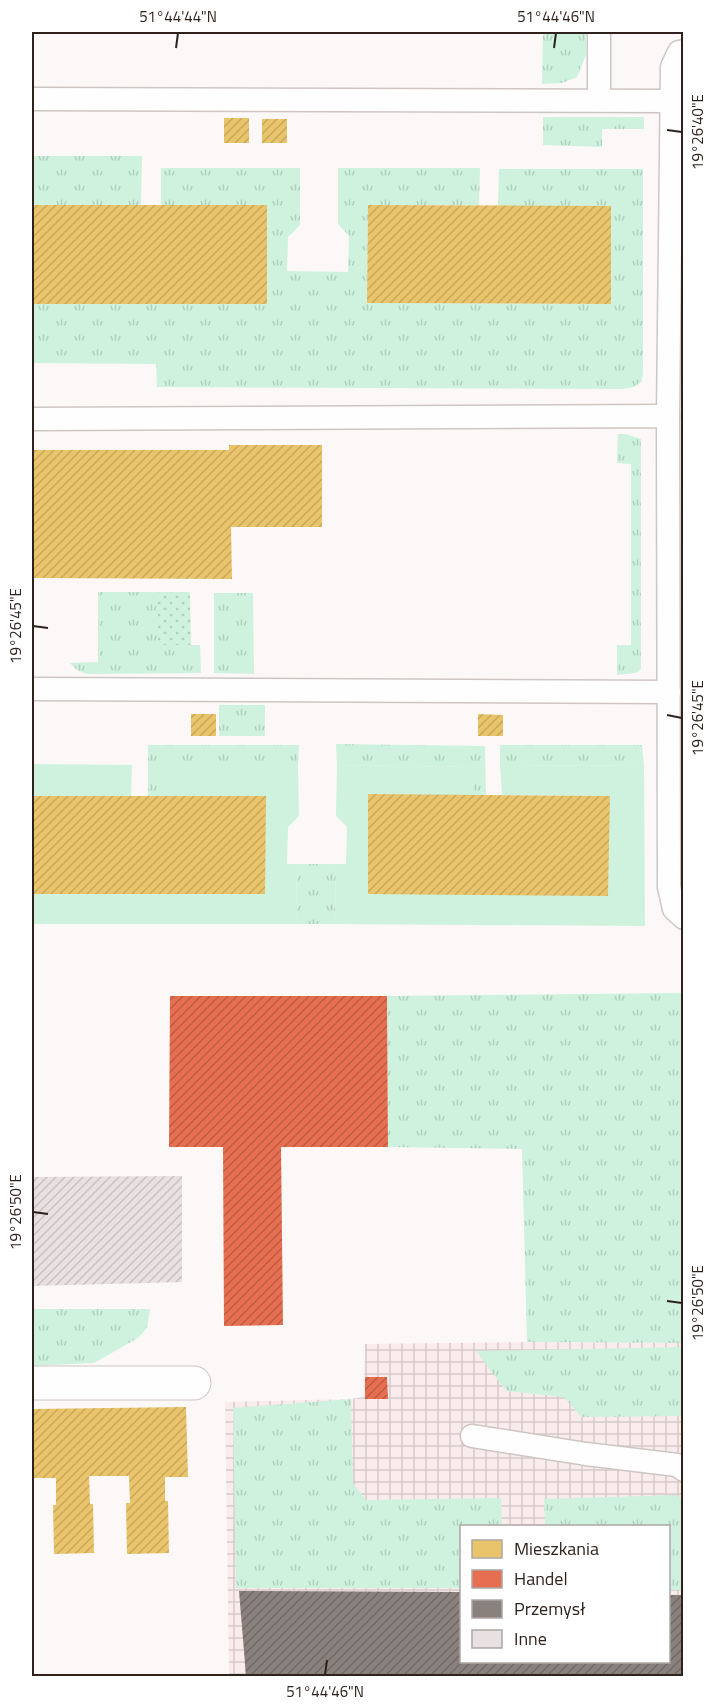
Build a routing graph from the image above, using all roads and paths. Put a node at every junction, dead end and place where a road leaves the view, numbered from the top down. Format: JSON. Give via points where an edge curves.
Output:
{"nodes":[{"id":1,"x":599,"y":32,"type":"edge"},
{"id":2,"x":684,"y":51,"type":"edge"},
{"id":3,"x":32,"y":99,"type":"edge"},
{"id":4,"x":599,"y":100,"type":"junction"},
{"id":5,"x":670,"y":101,"type":"junction"},
{"id":6,"x":676,"y":358,"type":"edge"},
{"id":7,"x":668,"y":416,"type":"junction"},
{"id":8,"x":32,"y":420,"type":"edge"},
{"id":9,"x":32,"y":689,"type":"edge"},
{"id":10,"x":669,"y":692,"type":"junction"},
{"id":11,"x":684,"y":918,"type":"edge"},
{"id":12,"x":32,"y":1383,"type":"edge"},
{"id":13,"x":194,"y":1383,"type":"dead end"},
{"id":14,"x":472,"y":1436,"type":"dead end"},
{"id":15,"x":684,"y":1470,"type":"edge"}],
"edges":[{"from":1,"to":4,"type":"lane"},
{"from":2,"to":5,"type":"lane","via":[[679,52],[672,67]]},
{"from":3,"to":4,"type":"lane"},
{"from":4,"to":5,"type":"lane"},
{"from":5,"to":6,"type":"lane"},
{"from":6,"to":7,"type":"lane"},
{"from":7,"to":8,"type":"lane"},
{"from":7,"to":10,"type":"lane"},
{"from":9,"to":10,"type":"lane"},
{"from":10,"to":11,"type":"lane","via":[[669,887],[674,909]]},
{"from":12,"to":13,"type":"street"},
{"from":14,"to":15,"type":"lane","via":[[677,1465]]}]}
